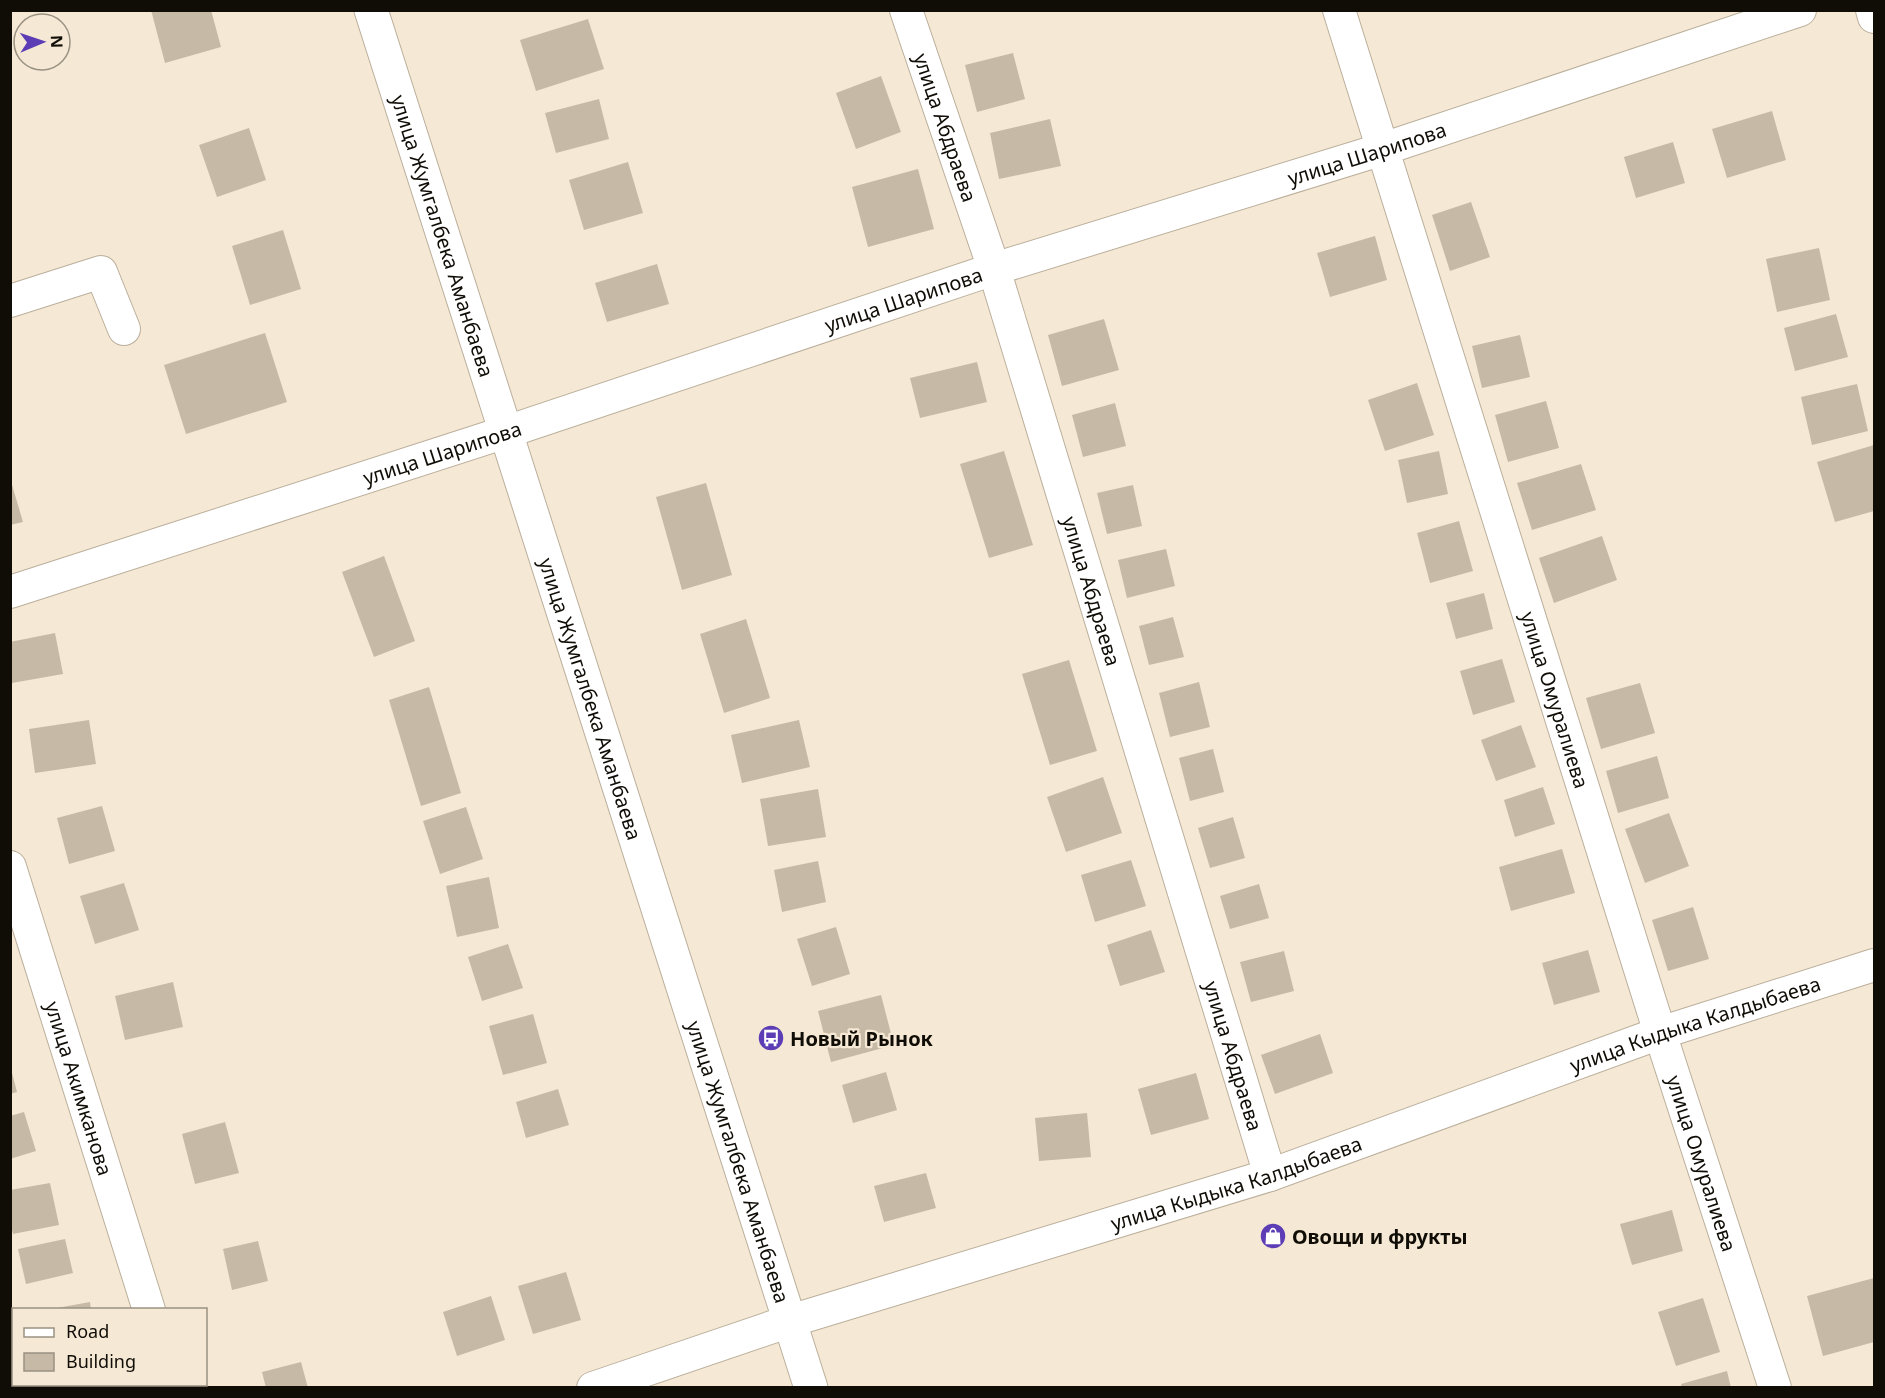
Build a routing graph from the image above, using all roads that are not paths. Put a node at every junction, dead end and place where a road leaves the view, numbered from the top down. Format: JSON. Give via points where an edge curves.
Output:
{"nodes":[{"id":1,"x":371,"y":10,"type":"edge"},
{"id":2,"x":906,"y":10,"type":"edge"},
{"id":3,"x":1339,"y":10,"type":"edge"},
{"id":4,"x":1800,"y":10,"type":"edge"},
{"id":5,"x":1872,"y":10,"type":"edge"},
{"id":6,"x":1875,"y":17,"type":"edge"},
{"id":7,"x":1383,"y":149,"type":"junction"},
{"id":8,"x":994,"y":269,"type":"junction"},
{"id":9,"x":10,"y":301,"type":"edge"},
{"id":10,"x":124,"y":329,"type":"dead end"},
{"id":11,"x":506,"y":432,"type":"junction"},
{"id":12,"x":10,"y":592,"type":"edge"},
{"id":13,"x":10,"y":867,"type":"edge"},
{"id":14,"x":1875,"y":965,"type":"edge"},
{"id":15,"x":1659,"y":1033,"type":"junction"},
{"id":16,"x":1270,"y":1175,"type":"junction"},
{"id":17,"x":148,"y":1308,"type":"edge"},
{"id":18,"x":790,"y":1322,"type":"junction"},
{"id":19,"x":593,"y":1388,"type":"edge"},
{"id":20,"x":811,"y":1388,"type":"edge"},
{"id":21,"x":1775,"y":1388,"type":"edge"}],
"edges":[{"from":1,"to":11,"type":"main road","name":"улица Жумгалбека Аманбаева"},
{"from":2,"to":8,"type":"street","name":"улица Абдраева"},
{"from":3,"to":7,"type":"street","name":"улица Омуралиева"},
{"from":4,"to":7,"type":"street","name":"улица Шарипова"},
{"from":5,"to":6,"type":"street"},
{"from":7,"to":8,"type":"street","name":"улица Шарипова"},
{"from":7,"to":15,"type":"street","name":"улица Омуралиева"},
{"from":8,"to":11,"type":"street","name":"улица Шарипова"},
{"from":8,"to":16,"type":"street","name":"улица Абдраева"},
{"from":9,"to":10,"type":"street","via":[[101,272]]},
{"from":11,"to":12,"type":"street","name":"улица Шарипова"},
{"from":11,"to":18,"type":"main road","name":"улица Жумгалбека Аманбаева"},
{"from":13,"to":17,"type":"street","name":"улица Акимканова"},
{"from":14,"to":15,"type":"street","name":"улица Кыдыка Калдыбаева"},
{"from":15,"to":16,"type":"street","name":"улица Кыдыка Калдыбаева"},
{"from":15,"to":21,"type":"street","name":"улица Омуралиева"},
{"from":16,"to":18,"type":"street","name":"улица Кыдыка Калдыбаева"},
{"from":18,"to":19,"type":"street","name":"улица Кыдыка Калдыбаева"},
{"from":18,"to":20,"type":"main road","name":"улица Жумгалбека Аманбаева"}]}
